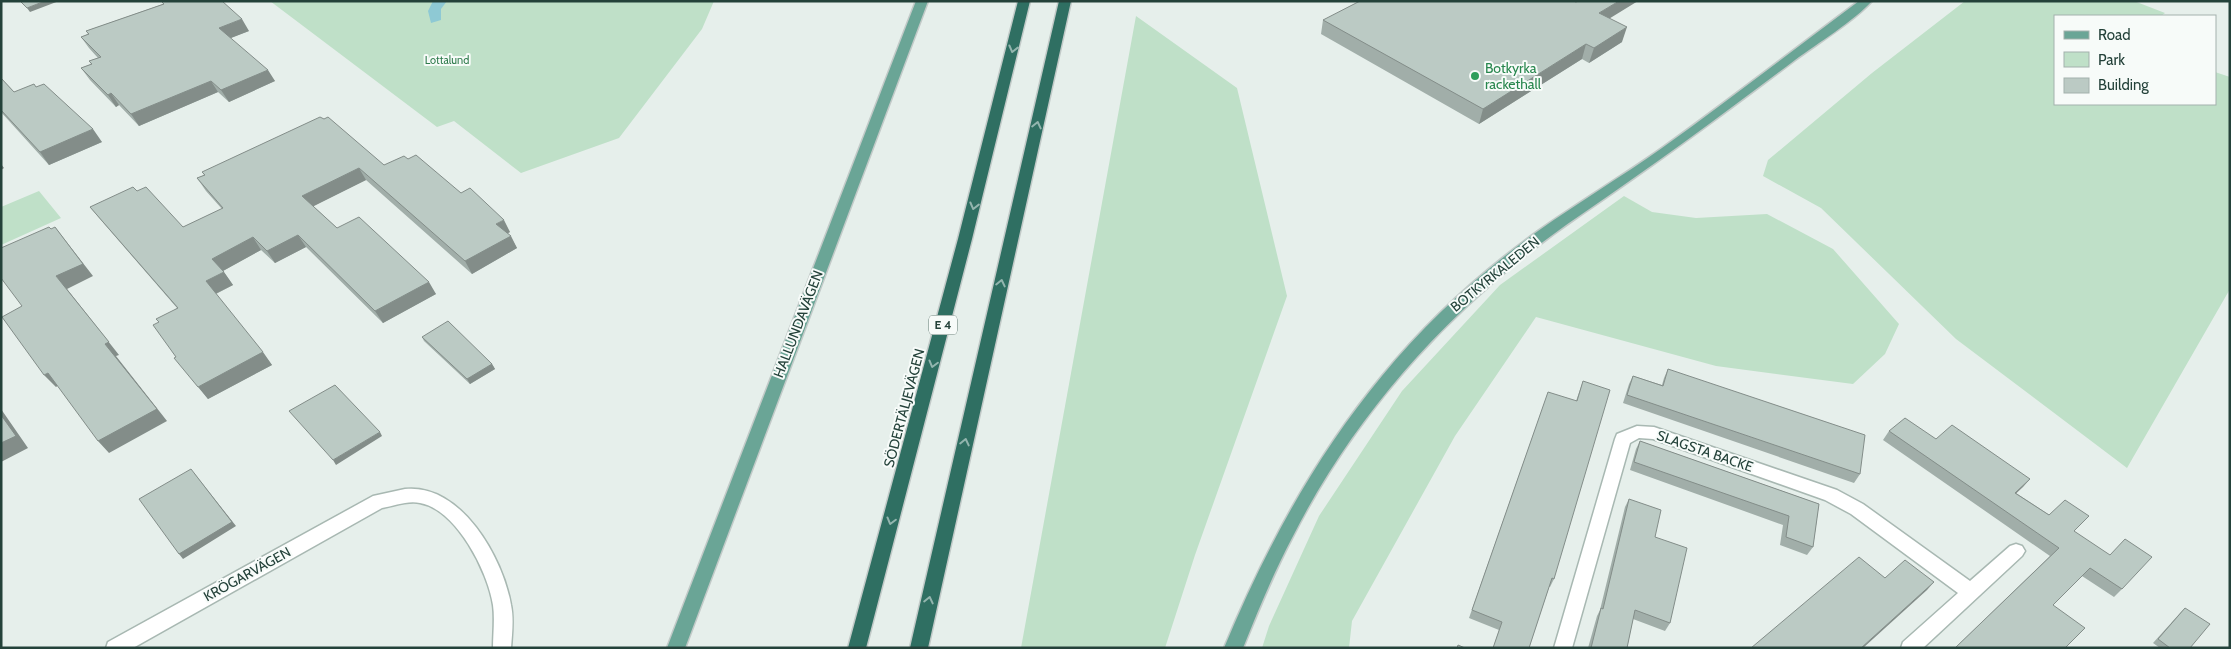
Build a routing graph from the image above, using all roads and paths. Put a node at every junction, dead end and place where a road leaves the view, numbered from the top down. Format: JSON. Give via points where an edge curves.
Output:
{"nodes":[{"id":1,"x":922,"y":1,"type":"edge"},
{"id":2,"x":1024,"y":1,"type":"edge"},
{"id":3,"x":1065,"y":1,"type":"edge"},
{"id":4,"x":1867,"y":1,"type":"edge"},
{"id":5,"x":2016,"y":550,"type":"dead end"},
{"id":6,"x":1971,"y":592,"type":"junction"},
{"id":7,"x":115,"y":648,"type":"edge"},
{"id":8,"x":502,"y":648,"type":"edge"},
{"id":9,"x":676,"y":648,"type":"edge"},
{"id":10,"x":858,"y":648,"type":"edge"},
{"id":11,"x":919,"y":648,"type":"edge"},
{"id":12,"x":1233,"y":648,"type":"edge"},
{"id":13,"x":1563,"y":648,"type":"edge"},
{"id":14,"x":1910,"y":648,"type":"edge"}],
"edges":[{"from":1,"to":9,"type":"main road","name":"HALLUNDAVÄGEN"},
{"from":2,"to":10,"type":"highway","name":"SÖDERTÄLJEVÄGEN","number":"E 4","one_way":true},
{"from":11,"to":3,"type":"highway","one_way":true},
{"from":4,"to":12,"type":"main road","name":"BOTKYRKALEDEN","via":[[1665,151],[1525,248],[1445,315],[1382,385],[1320,471],[1264,574]]},
{"from":5,"to":6,"type":"street"},
{"from":6,"to":13,"type":"street","name":"SLAGSTA BACKE","via":[[1857,509],[1832,495],[1654,433],[1637,432],[1623,440]]},
{"from":6,"to":14,"type":"street"},
{"from":7,"to":8,"type":"street","name":"KRÖGARVÄGEN","via":[[379,501],[420,496],[443,505],[484,552],[503,606]]}]}
